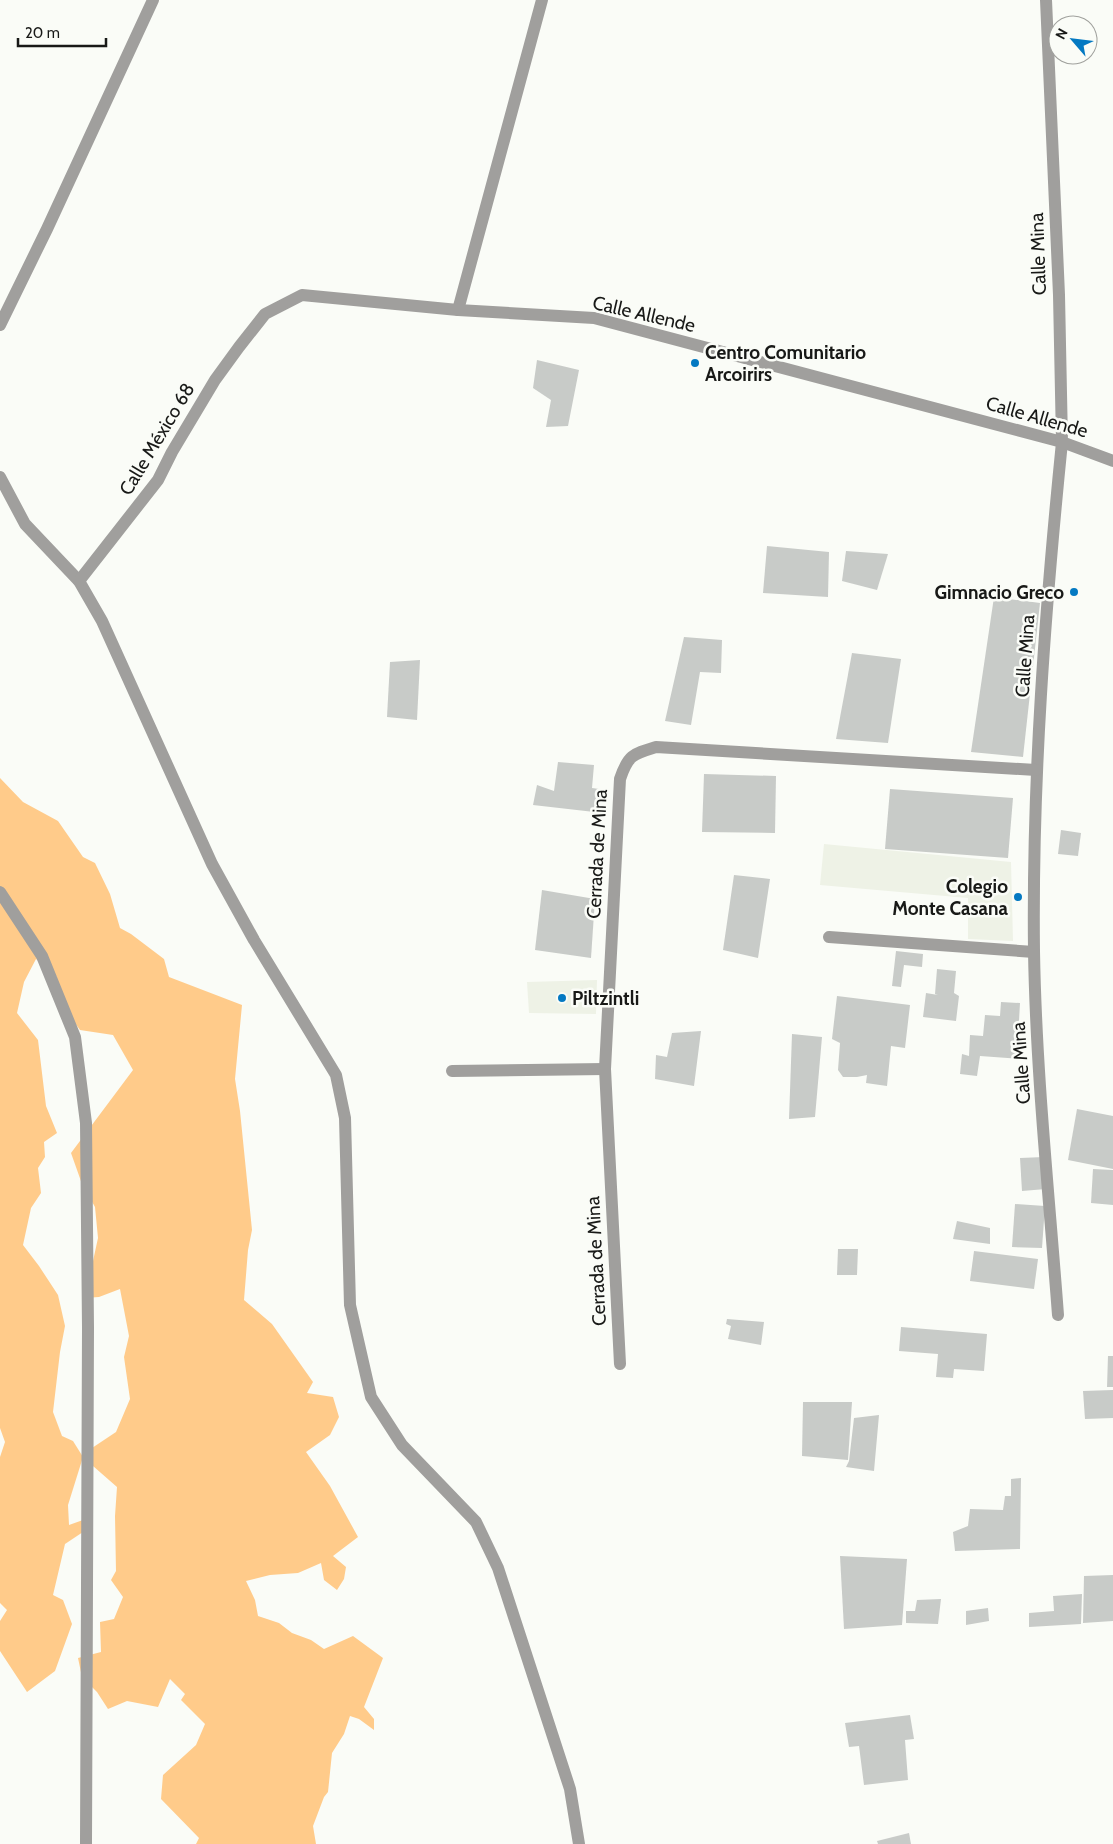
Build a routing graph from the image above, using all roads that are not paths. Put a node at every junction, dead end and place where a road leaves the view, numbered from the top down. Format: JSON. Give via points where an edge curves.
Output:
{"nodes":[{"id":1,"x":153,"y":0,"type":"edge"},
{"id":2,"x":542,"y":0,"type":"edge"},
{"id":3,"x":1046,"y":0,"type":"edge"},
{"id":4,"x":302,"y":295,"type":"joint"},
{"id":5,"x":458,"y":310,"type":"junction"},
{"id":6,"x":0,"y":325,"type":"edge"},
{"id":7,"x":1062,"y":442,"type":"junction"},
{"id":8,"x":1113,"y":461,"type":"edge"},
{"id":9,"x":0,"y":477,"type":"edge"},
{"id":10,"x":79,"y":581,"type":"junction"},
{"id":11,"x":1036,"y":770,"type":"junction"},
{"id":12,"x":0,"y":892,"type":"edge"},
{"id":13,"x":829,"y":937,"type":"dead end"},
{"id":14,"x":1034,"y":952,"type":"junction"},
{"id":15,"x":605,"y":1069,"type":"junction"},
{"id":16,"x":452,"y":1071,"type":"dead end"},
{"id":17,"x":1058,"y":1315,"type":"dead end"},
{"id":18,"x":620,"y":1364,"type":"dead end"},
{"id":19,"x":86,"y":1844,"type":"edge"},
{"id":20,"x":579,"y":1844,"type":"edge"}],
"edges":[{"from":1,"to":6,"type":"street"},
{"from":2,"to":5,"type":"street"},
{"from":3,"to":7,"type":"street","name":"Calle Mina"},
{"from":4,"to":5,"type":"street","name":"Calle Allende"},
{"from":4,"to":10,"type":"street","name":"Calle México 68","via":[[265,314],[239,347],[215,380],[158,480]]},
{"from":5,"to":7,"type":"street","name":"Calle Allende","via":[[594,318]]},
{"from":7,"to":8,"type":"street","name":"Calle Allende"},
{"from":7,"to":11,"type":"street","name":"Calle Mina"},
{"from":9,"to":10,"type":"street","via":[[25,524]]},
{"from":10,"to":20,"type":"street","via":[[102,621],[212,864],[336,1075],[344,1118],[350,1305],[371,1397],[402,1445],[476,1522],[498,1568],[570,1788]]},
{"from":11,"to":14,"type":"street","name":"Calle Mina"},
{"from":11,"to":15,"type":"street","name":"Cerrada de Mina","via":[[656,747],[636,753],[625,764],[620,779]]},
{"from":12,"to":19,"type":"street","via":[[42,956],[75,1036],[86,1124]]},
{"from":13,"to":14,"type":"street"},
{"from":14,"to":17,"type":"street","name":"Calle Mina","via":[[1038,1051]]},
{"from":15,"to":16,"type":"street"},
{"from":15,"to":18,"type":"street","name":"Cerrada de Mina"}]}
